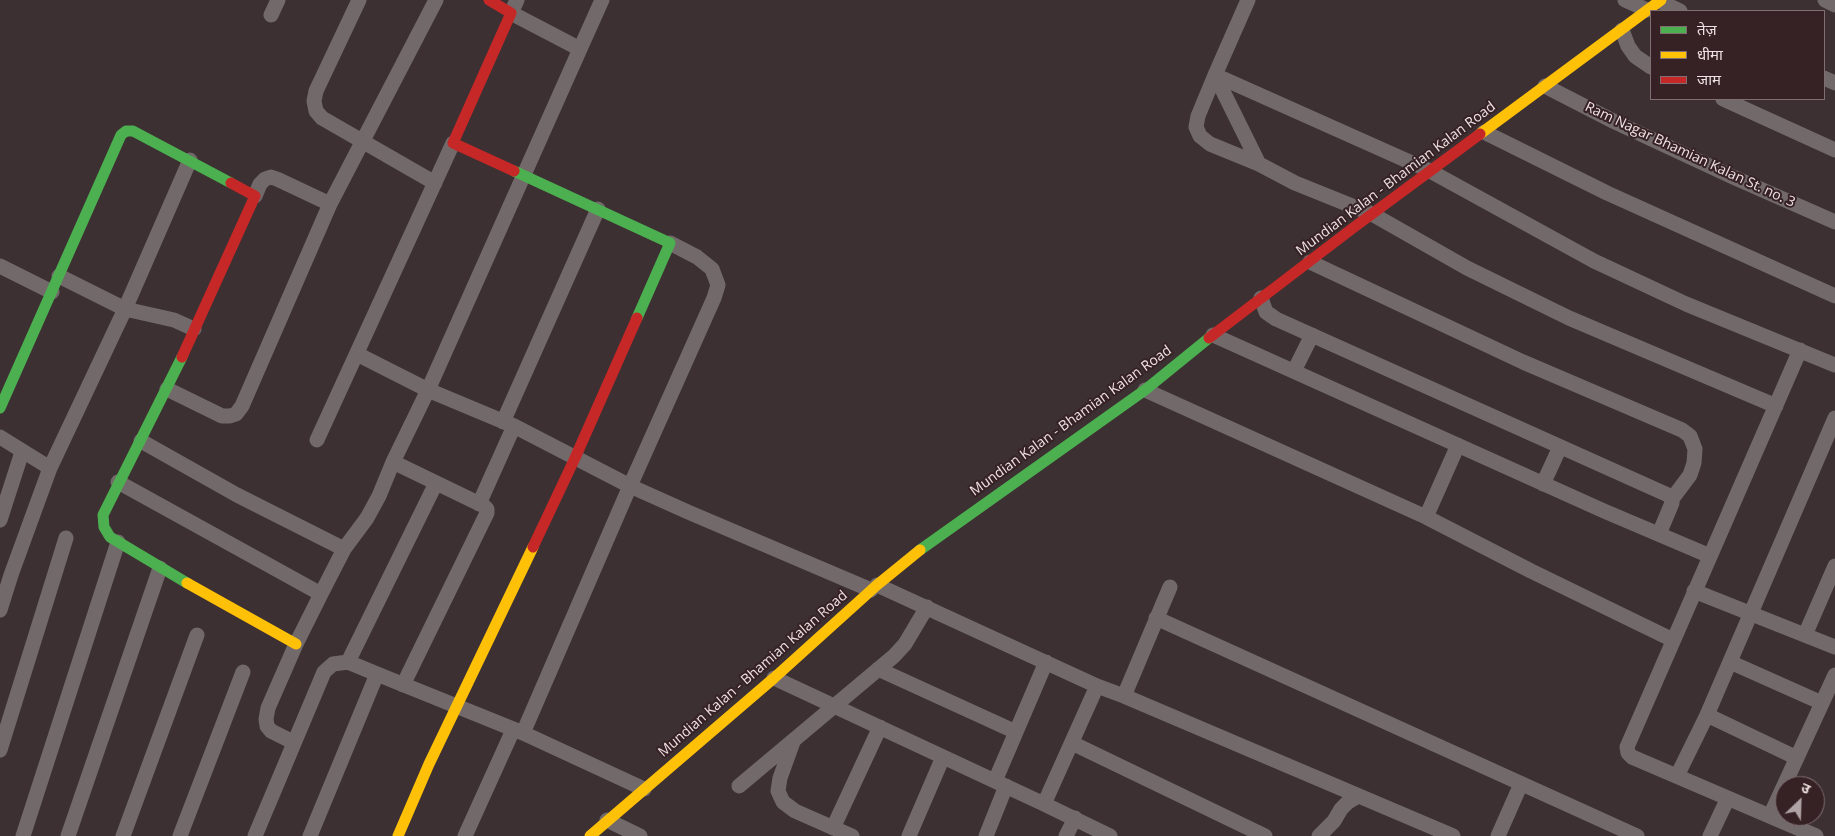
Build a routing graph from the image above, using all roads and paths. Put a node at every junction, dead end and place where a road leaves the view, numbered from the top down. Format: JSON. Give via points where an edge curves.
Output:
{"nodes":[{"id":1,"x":278,"y":0,"type":"edge"},
{"id":2,"x":359,"y":0,"type":"edge"},
{"id":3,"x":436,"y":0,"type":"edge"},
{"id":4,"x":488,"y":0,"type":"edge"},
{"id":5,"x":602,"y":0,"type":"edge"},
{"id":6,"x":1248,"y":0,"type":"edge"},
{"id":7,"x":1625,"y":0,"type":"edge"},
{"id":8,"x":1825,"y":0,"type":"edge"},
{"id":9,"x":1656,"y":4,"type":"edge"},
{"id":10,"x":1835,"y":5,"type":"edge"},
{"id":11,"x":514,"y":6,"type":"edge"},
{"id":12,"x":1677,"y":10,"type":"edge"},
{"id":13,"x":271,"y":15,"type":"dead end"},
{"id":14,"x":1622,"y":30,"type":"junction"},
{"id":15,"x":580,"y":49,"type":"junction"},
{"id":16,"x":1650,"y":65,"type":"edge"},
{"id":17,"x":1215,"y":75,"type":"junction"},
{"id":18,"x":1545,"y":86,"type":"junction"},
{"id":19,"x":1725,"y":100,"type":"edge"},
{"id":20,"x":1484,"y":132,"type":"junction"},
{"id":21,"x":363,"y":141,"type":"junction"},
{"id":22,"x":453,"y":143,"type":"junction"},
{"id":23,"x":1835,"y":150,"type":"edge"},
{"id":24,"x":190,"y":160,"type":"junction"},
{"id":25,"x":1259,"y":164,"type":"junction"},
{"id":26,"x":1430,"y":171,"type":"junction"},
{"id":27,"x":524,"y":176,"type":"junction"},
{"id":28,"x":435,"y":183,"type":"junction"},
{"id":29,"x":255,"y":196,"type":"junction"},
{"id":30,"x":330,"y":204,"type":"junction"},
{"id":31,"x":598,"y":209,"type":"junction"},
{"id":32,"x":1372,"y":214,"type":"junction"},
{"id":33,"x":1835,"y":222,"type":"edge"},
{"id":34,"x":670,"y":243,"type":"junction"},
{"id":35,"x":1310,"y":262,"type":"junction"},
{"id":36,"x":0,"y":266,"type":"edge"},
{"id":37,"x":59,"y":276,"type":"junction"},
{"id":38,"x":52,"y":292,"type":"junction"},
{"id":39,"x":1835,"y":296,"type":"edge"},
{"id":40,"x":1261,"y":298,"type":"junction"},
{"id":41,"x":125,"y":309,"type":"junction"},
{"id":42,"x":194,"y":329,"type":"junction"},
{"id":43,"x":1312,"y":334,"type":"junction"},
{"id":44,"x":1213,"y":335,"type":"junction"},
{"id":45,"x":1800,"y":350,"type":"junction"},
{"id":46,"x":357,"y":354,"type":"junction"},
{"id":47,"x":1835,"y":365,"type":"edge"},
{"id":48,"x":1294,"y":371,"type":"junction"},
{"id":49,"x":167,"y":389,"type":"junction"},
{"id":50,"x":428,"y":390,"type":"junction"},
{"id":51,"x":1145,"y":390,"type":"junction"},
{"id":52,"x":1776,"y":406,"type":"junction"},
{"id":53,"x":0,"y":408,"type":"edge"},
{"id":54,"x":1835,"y":418,"type":"edge"},
{"id":55,"x":508,"y":424,"type":"junction"},
{"id":56,"x":0,"y":437,"type":"edge"},
{"id":57,"x":317,"y":440,"type":"dead end"},
{"id":58,"x":141,"y":442,"type":"junction"},
{"id":59,"x":1458,"y":445,"type":"junction"},
{"id":60,"x":1560,"y":447,"type":"junction"},
{"id":61,"x":22,"y":452,"type":"junction"},
{"id":62,"x":575,"y":458,"type":"junction"},
{"id":63,"x":393,"y":462,"type":"junction"},
{"id":64,"x":50,"y":468,"type":"junction"},
{"id":65,"x":118,"y":482,"type":"junction"},
{"id":66,"x":436,"y":483,"type":"junction"},
{"id":67,"x":1543,"y":484,"type":"junction"},
{"id":68,"x":630,"y":486,"type":"junction"},
{"id":69,"x":1672,"y":499,"type":"junction"},
{"id":70,"x":479,"y":504,"type":"junction"},
{"id":71,"x":1426,"y":517,"type":"junction"},
{"id":72,"x":0,"y":520,"type":"edge"},
{"id":73,"x":1659,"y":534,"type":"junction"},
{"id":74,"x":66,"y":538,"type":"dead end"},
{"id":75,"x":118,"y":542,"type":"junction"},
{"id":76,"x":344,"y":549,"type":"junction"},
{"id":77,"x":1710,"y":556,"type":"junction"},
{"id":78,"x":1835,"y":566,"type":"edge"},
{"id":79,"x":160,"y":568,"type":"junction"},
{"id":80,"x":874,"y":587,"type":"junction"},
{"id":81,"x":1170,"y":587,"type":"dead end"},
{"id":82,"x":1694,"y":592,"type":"junction"},
{"id":83,"x":320,"y":594,"type":"junction"},
{"id":84,"x":926,"y":607,"type":"junction"},
{"id":85,"x":0,"y":610,"type":"edge"},
{"id":86,"x":1750,"y":614,"type":"junction"},
{"id":87,"x":1156,"y":618,"type":"junction"},
{"id":88,"x":197,"y":635,"type":"dead end"},
{"id":89,"x":1805,"y":635,"type":"junction"},
{"id":90,"x":1673,"y":640,"type":"junction"},
{"id":91,"x":296,"y":644,"type":"junction"},
{"id":92,"x":1835,"y":647,"type":"edge"},
{"id":93,"x":348,"y":662,"type":"junction"},
{"id":94,"x":1046,"y":662,"type":"junction"},
{"id":95,"x":1730,"y":662,"type":"junction"},
{"id":96,"x":878,"y":669,"type":"junction"},
{"id":97,"x":243,"y":672,"type":"dead end"},
{"id":98,"x":377,"y":674,"type":"junction"},
{"id":99,"x":1835,"y":675,"type":"edge"},
{"id":100,"x":774,"y":678,"type":"junction"},
{"id":101,"x":403,"y":685,"type":"junction"},
{"id":102,"x":1097,"y":686,"type":"junction"},
{"id":103,"x":1124,"y":696,"type":"junction"},
{"id":104,"x":1822,"y":703,"type":"junction"},
{"id":105,"x":834,"y":705,"type":"junction"},
{"id":106,"x":457,"y":708,"type":"junction"},
{"id":107,"x":1706,"y":715,"type":"junction"},
{"id":108,"x":880,"y":727,"type":"junction"},
{"id":109,"x":518,"y":732,"type":"junction"},
{"id":110,"x":1016,"y":732,"type":"junction"},
{"id":111,"x":793,"y":740,"type":"junction"},
{"id":112,"x":293,"y":742,"type":"junction"},
{"id":113,"x":1072,"y":743,"type":"junction"},
{"id":114,"x":0,"y":750,"type":"edge"},
{"id":115,"x":943,"y":756,"type":"junction"},
{"id":116,"x":1796,"y":758,"type":"junction"},
{"id":117,"x":1677,"y":776,"type":"junction"},
{"id":118,"x":1000,"y":783,"type":"junction"},
{"id":119,"x":1521,"y":784,"type":"junction"},
{"id":120,"x":739,"y":786,"type":"dead end"},
{"id":121,"x":644,"y":789,"type":"junction"},
{"id":122,"x":1358,"y":796,"type":"junction"},
{"id":123,"x":1728,"y":798,"type":"junction"},
{"id":124,"x":1044,"y":804,"type":"junction"},
{"id":125,"x":1770,"y":816,"type":"junction"},
{"id":126,"x":1075,"y":818,"type":"junction"},
{"id":127,"x":607,"y":820,"type":"junction"},
{"id":128,"x":833,"y":828,"type":"junction"},
{"id":129,"x":23,"y":836,"type":"edge"},
{"id":130,"x":68,"y":836,"type":"edge"},
{"id":131,"x":123,"y":836,"type":"edge"},
{"id":132,"x":180,"y":836,"type":"edge"},
{"id":133,"x":255,"y":836,"type":"edge"},
{"id":134,"x":310,"y":836,"type":"edge"},
{"id":135,"x":398,"y":836,"type":"edge"},
{"id":136,"x":465,"y":836,"type":"edge"},
{"id":137,"x":590,"y":836,"type":"edge"},
{"id":138,"x":640,"y":836,"type":"edge"},
{"id":139,"x":852,"y":836,"type":"edge"},
{"id":140,"x":909,"y":836,"type":"edge"},
{"id":141,"x":986,"y":836,"type":"edge"},
{"id":142,"x":1066,"y":836,"type":"edge"},
{"id":143,"x":1110,"y":836,"type":"edge"},
{"id":144,"x":1265,"y":836,"type":"edge"},
{"id":145,"x":1319,"y":836,"type":"edge"},
{"id":146,"x":1453,"y":836,"type":"edge"},
{"id":147,"x":1498,"y":836,"type":"edge"},
{"id":148,"x":1637,"y":836,"type":"edge"},
{"id":149,"x":1710,"y":836,"type":"edge"},
{"id":150,"x":1816,"y":836,"type":"edge"}],
"edges":[{"from":1,"to":13,"type":"street"},
{"from":2,"to":21,"type":"street","via":[[314,101],[322,118]]},
{"from":3,"to":21,"type":"street"},
{"from":4,"to":11,"type":"street"},
{"from":5,"to":15,"type":"street"},
{"from":6,"to":17,"type":"street"},
{"from":7,"to":9,"type":"street"},
{"from":8,"to":10,"type":"street"},
{"from":9,"to":12,"type":"street"},
{"from":9,"to":14,"type":"street","name":"Mundian Kalan - Bhamian Kalan Road"},
{"from":11,"to":15,"type":"street"},
{"from":11,"to":22,"type":"street"},
{"from":14,"to":16,"type":"street","via":[[1635,56]]},
{"from":14,"to":18,"type":"street","name":"Mundian Kalan - Bhamian Kalan Road"},
{"from":15,"to":27,"type":"street"},
{"from":17,"to":25,"type":"street"},
{"from":17,"to":25,"type":"street","via":[[1196,128],[1210,144]]},
{"from":17,"to":26,"type":"street"},
{"from":18,"to":20,"type":"street","name":"Mundian Kalan - Bhamian Kalan Road"},
{"from":18,"to":33,"type":"street","name":"Ram Nagar Bhamian Kalan St. no. 3","via":[[1733,178]]},
{"from":19,"to":23,"type":"street"},
{"from":20,"to":26,"type":"street","name":"Mundian Kalan - Bhamian Kalan Road"},
{"from":20,"to":39,"type":"street","via":[[1608,194]]},
{"from":21,"to":28,"type":"street"},
{"from":21,"to":30,"type":"street"},
{"from":22,"to":27,"type":"street"},
{"from":22,"to":28,"type":"street"},
{"from":24,"to":29,"type":"street"},
{"from":24,"to":37,"type":"street","via":[[126,131]]},
{"from":24,"to":41,"type":"street"},
{"from":25,"to":32,"type":"street","via":[[1295,183]]},
{"from":26,"to":32,"type":"street","name":"Mundian Kalan - Bhamian Kalan Road"},
{"from":26,"to":45,"type":"street","via":[[1594,261],[1686,304]]},
{"from":27,"to":31,"type":"street"},
{"from":27,"to":50,"type":"street"},
{"from":28,"to":46,"type":"street"},
{"from":29,"to":30,"type":"street","via":[[260,184],[270,178]]},
{"from":29,"to":42,"type":"street"},
{"from":30,"to":49,"type":"street","via":[[236,414],[222,416]]},
{"from":31,"to":34,"type":"street"},
{"from":31,"to":55,"type":"street"},
{"from":32,"to":35,"type":"street","name":"Mundian Kalan - Bhamian Kalan Road"},
{"from":32,"to":52,"type":"street","via":[[1467,268],[1569,318]]},
{"from":34,"to":62,"type":"street"},
{"from":34,"to":68,"type":"street","via":[[698,257],[712,269],[718,284]]},
{"from":35,"to":40,"type":"street","name":"Mundian Kalan - Bhamian Kalan Road"},
{"from":35,"to":69,"type":"street","via":[[1523,362],[1682,430],[1690,436],[1695,449],[1694,463],[1690,475]]},
{"from":36,"to":38,"type":"street"},
{"from":37,"to":38,"type":"street"},
{"from":37,"to":41,"type":"street"},
{"from":38,"to":53,"type":"street"},
{"from":40,"to":43,"type":"street","via":[[1266,312]]},
{"from":40,"to":44,"type":"street","name":"Mundian Kalan - Bhamian Kalan Road"},
{"from":41,"to":42,"type":"street","via":[[174,320]]},
{"from":41,"to":64,"type":"street"},
{"from":42,"to":49,"type":"street"},
{"from":43,"to":48,"type":"street"},
{"from":43,"to":60,"type":"street"},
{"from":44,"to":48,"type":"street"},
{"from":44,"to":51,"type":"street","name":"Mundian Kalan - Bhamian Kalan Road"},
{"from":45,"to":47,"type":"street"},
{"from":45,"to":52,"type":"street"},
{"from":46,"to":50,"type":"street"},
{"from":46,"to":57,"type":"street"},
{"from":48,"to":59,"type":"street"},
{"from":49,"to":58,"type":"street"},
{"from":50,"to":55,"type":"street"},
{"from":50,"to":63,"type":"street"},
{"from":51,"to":71,"type":"street"},
{"from":51,"to":80,"type":"street","name":"Mundian Kalan - Bhamian Kalan Road","via":[[994,496]]},
{"from":52,"to":77,"type":"street"},
{"from":54,"to":86,"type":"street"},
{"from":55,"to":62,"type":"street"},
{"from":55,"to":70,"type":"street"},
{"from":56,"to":61,"type":"street"},
{"from":58,"to":65,"type":"street"},
{"from":58,"to":76,"type":"street"},
{"from":59,"to":67,"type":"street"},
{"from":59,"to":71,"type":"street"},
{"from":60,"to":67,"type":"street"},
{"from":60,"to":69,"type":"street"},
{"from":61,"to":64,"type":"street"},
{"from":61,"to":72,"type":"street"},
{"from":62,"to":68,"type":"street"},
{"from":62,"to":106,"type":"street"},
{"from":63,"to":66,"type":"street"},
{"from":63,"to":76,"type":"street","via":[[367,518]]},
{"from":64,"to":85,"type":"street"},
{"from":65,"to":75,"type":"street","via":[[103,515],[104,527]]},
{"from":65,"to":83,"type":"street"},
{"from":66,"to":70,"type":"street"},
{"from":66,"to":93,"type":"street"},
{"from":67,"to":73,"type":"street"},
{"from":68,"to":80,"type":"street"},
{"from":68,"to":109,"type":"street"},
{"from":69,"to":73,"type":"street"},
{"from":70,"to":101,"type":"street","via":[[488,513]]},
{"from":71,"to":90,"type":"street"},
{"from":73,"to":77,"type":"street"},
{"from":74,"to":114,"type":"street"},
{"from":75,"to":79,"type":"street"},
{"from":75,"to":129,"type":"street"},
{"from":76,"to":83,"type":"street"},
{"from":77,"to":82,"type":"street"},
{"from":78,"to":89,"type":"street"},
{"from":79,"to":91,"type":"street"},
{"from":79,"to":130,"type":"street"},
{"from":80,"to":84,"type":"street"},
{"from":80,"to":100,"type":"street","name":"Mundian Kalan - Bhamian Kalan Road"},
{"from":81,"to":87,"type":"street"},
{"from":82,"to":86,"type":"street"},
{"from":82,"to":90,"type":"street"},
{"from":83,"to":91,"type":"street"},
{"from":84,"to":94,"type":"street"},
{"from":84,"to":96,"type":"street","via":[[905,644]]},
{"from":86,"to":89,"type":"street"},
{"from":86,"to":95,"type":"street"},
{"from":87,"to":103,"type":"street"},
{"from":87,"to":119,"type":"street"},
{"from":88,"to":131,"type":"street"},
{"from":89,"to":92,"type":"street"},
{"from":90,"to":117,"type":"street","via":[[1627,747],[1632,757]]},
{"from":91,"to":112,"type":"street","via":[[266,719],[271,731]]},
{"from":93,"to":98,"type":"street"},
{"from":93,"to":112,"type":"street","via":[[333,664],[324,672]]},
{"from":94,"to":102,"type":"street"},
{"from":94,"to":110,"type":"street"},
{"from":95,"to":104,"type":"street"},
{"from":95,"to":107,"type":"street"},
{"from":96,"to":105,"type":"street"},
{"from":96,"to":110,"type":"street"},
{"from":97,"to":132,"type":"street"},
{"from":98,"to":101,"type":"street"},
{"from":98,"to":134,"type":"street"},
{"from":99,"to":104,"type":"street"},
{"from":100,"to":105,"type":"street"},
{"from":100,"to":121,"type":"street","name":"Mundian Kalan - Bhamian Kalan Road"},
{"from":101,"to":106,"type":"street"},
{"from":102,"to":103,"type":"street"},
{"from":102,"to":113,"type":"street"},
{"from":103,"to":122,"type":"street"},
{"from":104,"to":116,"type":"street"},
{"from":105,"to":108,"type":"street"},
{"from":105,"to":111,"type":"street"},
{"from":106,"to":109,"type":"street"},
{"from":106,"to":135,"type":"street"},
{"from":107,"to":116,"type":"street"},
{"from":107,"to":117,"type":"street"},
{"from":108,"to":115,"type":"street"},
{"from":108,"to":128,"type":"street"},
{"from":109,"to":121,"type":"street"},
{"from":109,"to":136,"type":"street"},
{"from":110,"to":118,"type":"street"},
{"from":111,"to":120,"type":"street"},
{"from":111,"to":128,"type":"street","via":[[778,791],[783,802],[795,811]]},
{"from":112,"to":133,"type":"street"},
{"from":113,"to":124,"type":"street"},
{"from":113,"to":144,"type":"street"},
{"from":115,"to":118,"type":"street"},
{"from":115,"to":140,"type":"street"},
{"from":116,"to":125,"type":"street"},
{"from":117,"to":123,"type":"street"},
{"from":118,"to":124,"type":"street"},
{"from":118,"to":141,"type":"street"},
{"from":119,"to":147,"type":"street"},
{"from":119,"to":148,"type":"street"},
{"from":121,"to":127,"type":"street","name":"Mundian Kalan - Bhamian Kalan Road"},
{"from":122,"to":145,"type":"street","via":[[1348,802]]},
{"from":122,"to":146,"type":"street"},
{"from":123,"to":125,"type":"street"},
{"from":123,"to":149,"type":"street"},
{"from":124,"to":126,"type":"street"},
{"from":125,"to":150,"type":"street"},
{"from":126,"to":142,"type":"street"},
{"from":126,"to":143,"type":"street"},
{"from":127,"to":137,"type":"street","name":"Mundian Kalan - Bhamian Kalan Road"},
{"from":127,"to":138,"type":"street"},
{"from":128,"to":139,"type":"street"}]}
